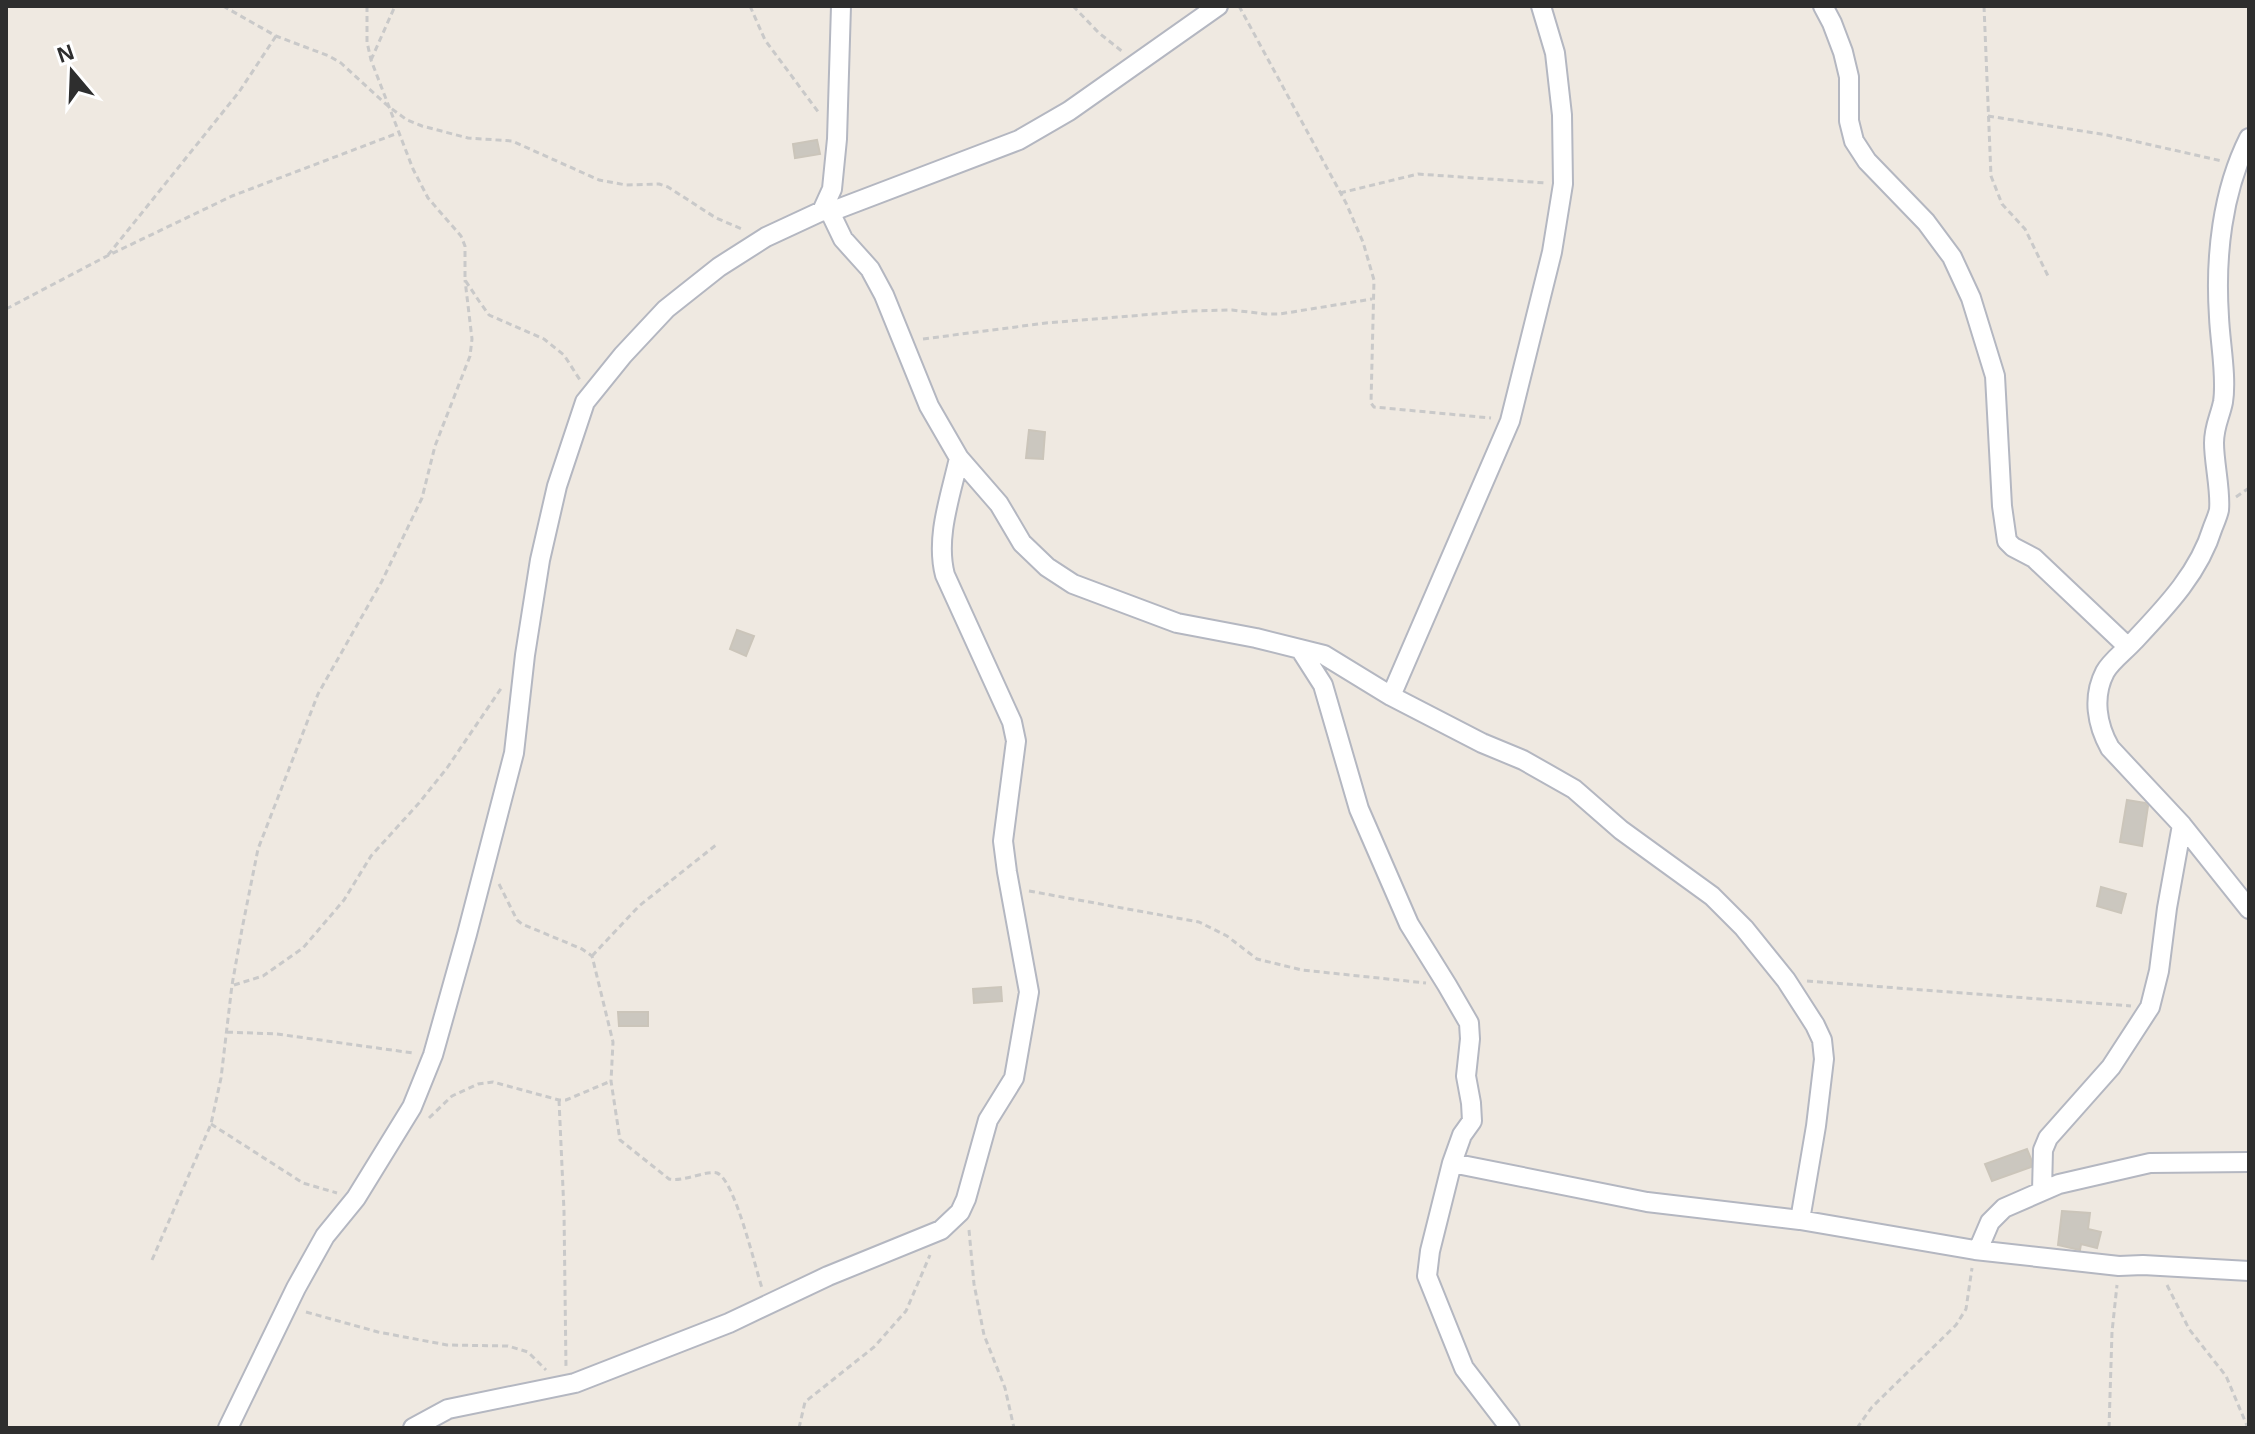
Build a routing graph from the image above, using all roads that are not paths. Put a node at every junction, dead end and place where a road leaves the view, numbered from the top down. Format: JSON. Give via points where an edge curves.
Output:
{"nodes":[{"id":1,"x":841,"y":6,"type":"edge"},
{"id":2,"x":1218,"y":6,"type":"edge"},
{"id":3,"x":1541,"y":6,"type":"edge"},
{"id":4,"x":1823,"y":6,"type":"edge"},
{"id":5,"x":2249,"y":138,"type":"edge"},
{"id":6,"x":826,"y":211,"type":"junction"},
{"id":7,"x":959,"y":458,"type":"junction"},
{"id":8,"x":2128,"y":647,"type":"junction"},
{"id":9,"x":1300,"y":649,"type":"junction"},
{"id":10,"x":1391,"y":696,"type":"junction"},
{"id":11,"x":2182,"y":825,"type":"junction"},
{"id":12,"x":2249,"y":909,"type":"edge"},
{"id":13,"x":2249,"y":1162,"type":"edge"},
{"id":14,"x":1452,"y":1163,"type":"junction"},
{"id":15,"x":2042,"y":1191,"type":"junction"},
{"id":16,"x":1800,"y":1220,"type":"junction"},
{"id":17,"x":1976,"y":1250,"type":"junction"},
{"id":18,"x":2249,"y":1271,"type":"edge"},
{"id":19,"x":228,"y":1428,"type":"edge"},
{"id":20,"x":413,"y":1428,"type":"edge"},
{"id":21,"x":1510,"y":1428,"type":"edge"}],
"edges":[{"from":1,"to":6,"type":"street","via":[[836,151]]},
{"from":2,"to":6,"type":"street","via":[[1019,140]]},
{"from":3,"to":10,"type":"street","via":[[1555,53],[1562,115],[1563,184],[1552,252],[1510,421]]},
{"from":4,"to":8,"type":"street","via":[[1849,77],[1854,141],[1926,222],[1952,257],[1971,298],[1995,376],[2007,541],[2034,558]]},
{"from":5,"to":8,"type":"street","via":[[2227,200],[2220,243],[2223,402],[2214,427],[2219,510],[2193,570]]},
{"from":6,"to":7,"type":"street","via":[[870,269],[929,406]]},
{"from":6,"to":19,"type":"street","via":[[766,237],[666,309],[585,402],[540,560],[514,753],[433,1055],[412,1107],[356,1198],[325,1236]]},
{"from":7,"to":9,"type":"street","via":[[999,504],[1022,543],[1073,584],[1177,623]]},
{"from":7,"to":20,"type":"street","via":[[941,557],[1016,741],[1003,841],[1029,992],[1014,1078],[988,1120],[960,1212],[941,1230],[729,1323],[561,1386],[448,1409]]},
{"from":8,"to":11,"type":"street","via":[[2105,671],[2097,696],[2098,717],[2110,748]]},
{"from":9,"to":10,"type":"street","via":[[1324,655]]},
{"from":9,"to":14,"type":"street","via":[[1323,685],[1359,809],[1409,924],[1469,1023],[1466,1076],[1472,1121]]},
{"from":10,"to":16,"type":"street","via":[[1574,789],[1712,896],[1786,980],[1815,1025],[1824,1059]]},
{"from":11,"to":12,"type":"street"},
{"from":11,"to":15,"type":"street","via":[[2150,1007],[2111,1067],[2048,1138]]},
{"from":13,"to":15,"type":"street","via":[[2150,1163]]},
{"from":14,"to":16,"type":"street","via":[[1647,1202]]},
{"from":14,"to":21,"type":"street","via":[[1427,1276],[1464,1368]]},
{"from":15,"to":17,"type":"street","via":[[2004,1208]]},
{"from":16,"to":17,"type":"street"},
{"from":17,"to":18,"type":"street","via":[[2119,1266]]}]}
